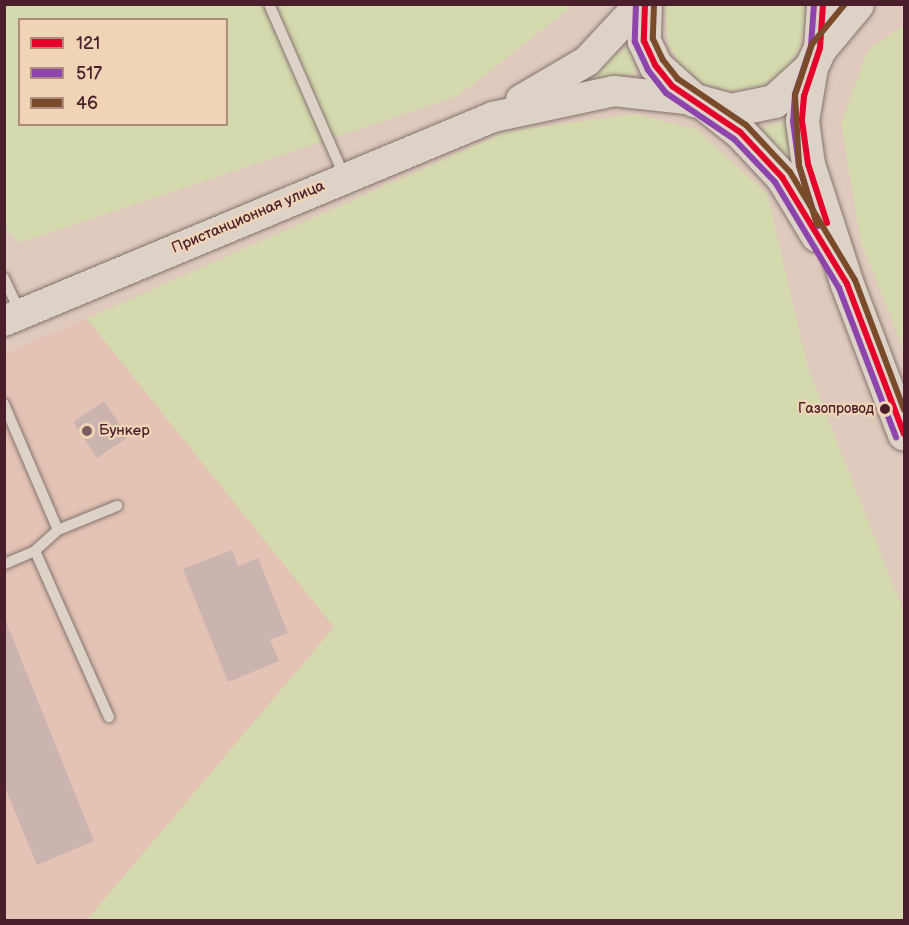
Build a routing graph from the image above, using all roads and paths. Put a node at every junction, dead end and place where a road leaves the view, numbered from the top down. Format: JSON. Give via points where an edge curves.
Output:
{"nodes":[{"id":1,"x":269,"y":4,"type":"edge"},
{"id":2,"x":640,"y":4,"type":"edge"},
{"id":3,"x":645,"y":4,"type":"edge"},
{"id":4,"x":823,"y":4,"type":"edge"},
{"id":5,"x":857,"y":4,"type":"edge"},
{"id":6,"x":816,"y":58,"type":"junction"},
{"id":7,"x":700,"y":103,"type":"junction"},
{"id":8,"x":493,"y":117,"type":"junction"},
{"id":9,"x":344,"y":176,"type":"junction"},
{"id":10,"x":4,"y":278,"type":"edge"},
{"id":11,"x":847,"y":284,"type":"junction"},
{"id":12,"x":13,"y":318,"type":"edge"},
{"id":13,"x":4,"y":404,"type":"edge"},
{"id":14,"x":904,"y":434,"type":"edge"},
{"id":15,"x":117,"y":506,"type":"dead end"},
{"id":16,"x":58,"y":530,"type":"junction"},
{"id":17,"x":35,"y":551,"type":"junction"},
{"id":18,"x":4,"y":564,"type":"edge"},
{"id":19,"x":109,"y":717,"type":"dead end"}],
"edges":[{"from":1,"to":9,"type":"lane"},
{"from":2,"to":8,"type":"street","name":"Пристанционная улица","via":[[587,61]]},
{"from":3,"to":7,"type":"main road","via":[[644,41],[655,65],[672,86]]},
{"from":4,"to":6,"type":"main road"},
{"from":5,"to":6,"type":"main road"},
{"from":6,"to":7,"type":"main road","via":[[774,101],[731,110]]},
{"from":6,"to":11,"type":"main road","via":[[802,121],[808,164]]},
{"from":7,"to":8,"type":"street","name":"Пристанционная улица","via":[[614,91]]},
{"from":7,"to":11,"type":"main road","via":[[740,132],[782,177]]},
{"from":8,"to":9,"type":"street","name":"Пристанционная улица"},
{"from":9,"to":12,"type":"street","name":"Пристанционная улица"},
{"from":10,"to":12,"type":"lane"},
{"from":11,"to":14,"type":"main road"},
{"from":13,"to":16,"type":"lane"},
{"from":15,"to":16,"type":"lane"},
{"from":16,"to":17,"type":"lane"},
{"from":17,"to":18,"type":"lane"},
{"from":17,"to":19,"type":"lane"}]}
